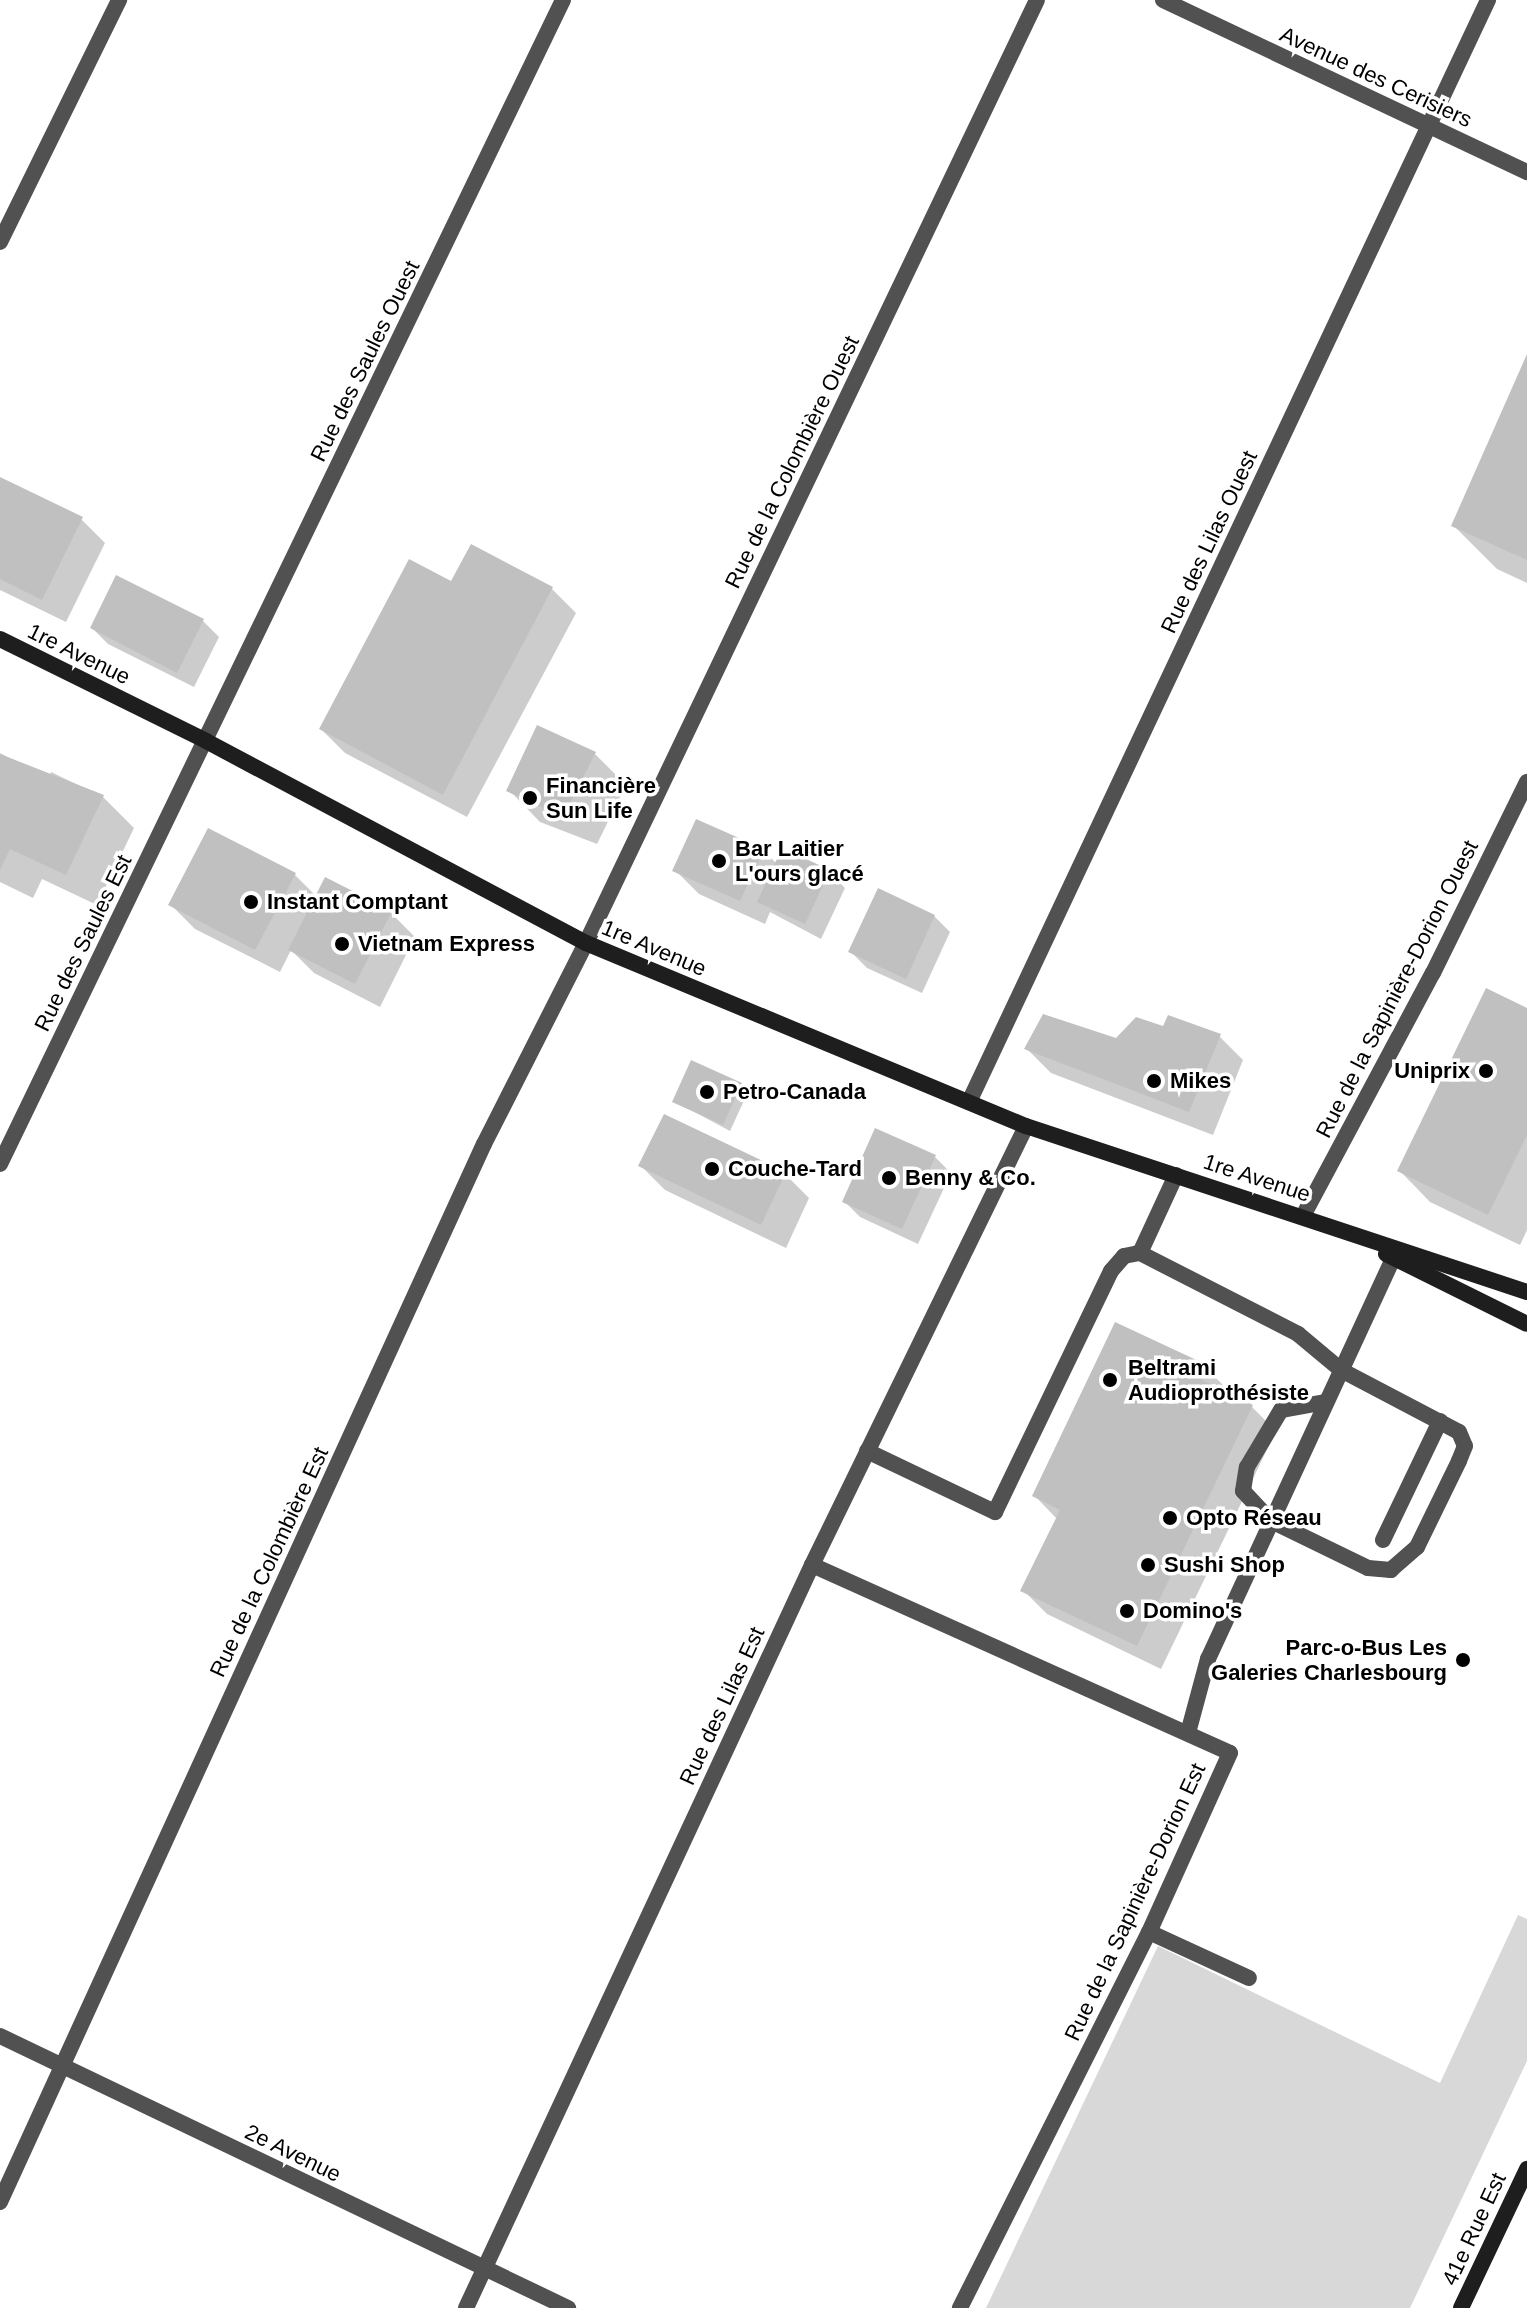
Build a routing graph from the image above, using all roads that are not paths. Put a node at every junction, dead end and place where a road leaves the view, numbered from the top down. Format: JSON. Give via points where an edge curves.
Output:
{"nodes":[{"id":1,"x":119,"y":0,"type":"edge"},
{"id":2,"x":563,"y":0,"type":"edge"},
{"id":3,"x":1037,"y":0,"type":"edge"},
{"id":4,"x":1163,"y":0,"type":"edge"},
{"id":5,"x":1488,"y":0,"type":"edge"},
{"id":6,"x":1431,"y":127,"type":"junction"},
{"id":7,"x":1527,"y":172,"type":"edge"},
{"id":8,"x":0,"y":242,"type":"edge"},
{"id":9,"x":0,"y":639,"type":"edge"},
{"id":10,"x":206,"y":741,"type":"junction"},
{"id":11,"x":1527,"y":782,"type":"edge"},
{"id":12,"x":586,"y":943,"type":"junction"},
{"id":13,"x":969,"y":1102,"type":"junction"},
{"id":14,"x":1026,"y":1126,"type":"junction"},
{"id":15,"x":0,"y":1164,"type":"edge"},
{"id":16,"x":1176,"y":1175,"type":"junction"},
{"id":17,"x":1303,"y":1216,"type":"junction"},
{"id":18,"x":1324,"y":1222,"type":"junction"},
{"id":19,"x":1140,"y":1253,"type":"junction"},
{"id":20,"x":1393,"y":1258,"type":"junction"},
{"id":21,"x":1527,"y":1292,"type":"edge"},
{"id":22,"x":1527,"y":1324,"type":"edge"},
{"id":23,"x":1341,"y":1370,"type":"junction"},
{"id":24,"x":1326,"y":1402,"type":"junction"},
{"id":25,"x":1440,"y":1421,"type":"junction"},
{"id":26,"x":867,"y":1451,"type":"junction"},
{"id":27,"x":1271,"y":1521,"type":"junction"},
{"id":28,"x":1383,"y":1540,"type":"dead end"},
{"id":29,"x":812,"y":1565,"type":"junction"},
{"id":30,"x":1188,"y":1733,"type":"junction"},
{"id":31,"x":1149,"y":1932,"type":"junction"},
{"id":32,"x":1249,"y":1978,"type":"dead end"},
{"id":33,"x":0,"y":2036,"type":"edge"},
{"id":34,"x":62,"y":2066,"type":"junction"},
{"id":35,"x":1527,"y":2169,"type":"edge"},
{"id":36,"x":0,"y":2202,"type":"edge"},
{"id":37,"x":484,"y":2270,"type":"junction"},
{"id":38,"x":466,"y":2308,"type":"edge"},
{"id":39,"x":568,"y":2308,"type":"edge"},
{"id":40,"x":960,"y":2308,"type":"edge"},
{"id":41,"x":1461,"y":2308,"type":"edge"}],
"edges":[{"from":1,"to":8,"type":"street"},
{"from":2,"to":10,"type":"street","name":"Rue des Saules Ouest"},
{"from":3,"to":12,"type":"street","name":"Rue de la Colombière Ouest"},
{"from":4,"to":6,"type":"street","name":"Avenue des Cerisiers"},
{"from":5,"to":6,"type":"street","name":"Rue des Lilas Ouest"},
{"from":6,"to":7,"type":"street","name":"Avenue des Cerisiers"},
{"from":6,"to":13,"type":"street","name":"Rue des Lilas Ouest"},
{"from":9,"to":10,"type":"street","name":"1re Avenue"},
{"from":10,"to":12,"type":"street","name":"1re Avenue"},
{"from":10,"to":15,"type":"street","name":"Rue des Saules Est"},
{"from":11,"to":17,"type":"street","name":"Rue de la Sapinière-Dorion Ouest","via":[[1433,973]]},
{"from":12,"to":13,"type":"street","name":"1re Avenue"},
{"from":12,"to":34,"type":"street","name":"Rue de la Colombière Est","via":[[484,1144]]},
{"from":13,"to":14,"type":"street","name":"1re Avenue"},
{"from":14,"to":16,"type":"street","name":"1re Avenue"},
{"from":14,"to":26,"type":"street","name":"Rue des Lilas Est"},
{"from":16,"to":17,"type":"street","name":"1re Avenue"},
{"from":16,"to":19,"type":"street"},
{"from":17,"to":18,"type":"street","name":"1re Avenue"},
{"from":18,"to":20,"type":"street","name":"1re Avenue"},
{"from":18,"to":21,"type":"street","name":"1re Avenue"},
{"from":19,"to":23,"type":"street","via":[[1298,1334]]},
{"from":19,"to":26,"type":"street","via":[[1124,1256],[1111,1271],[995,1512]]},
{"from":20,"to":22,"type":"street","name":"1re Avenue"},
{"from":20,"to":23,"type":"street"},
{"from":23,"to":24,"type":"street"},
{"from":23,"to":25,"type":"street"},
{"from":24,"to":27,"type":"street"},
{"from":24,"to":27,"type":"street","via":[[1281,1410],[1247,1467],[1243,1491]]},
{"from":25,"to":27,"type":"street","via":[[1459,1432],[1465,1446],[1405,1563],[1391,1570],[1368,1568]]},
{"from":25,"to":28,"type":"street"},
{"from":26,"to":29,"type":"street","name":"Rue des Lilas Est"},
{"from":27,"to":30,"type":"street","via":[[1208,1659]]},
{"from":29,"to":30,"type":"street","name":"Rue de la Sapinière-Dorion Est"},
{"from":29,"to":37,"type":"street","name":"Rue des Lilas Est"},
{"from":30,"to":31,"type":"street","name":"Rue de la Sapinière-Dorion Est","via":[[1230,1753]]},
{"from":31,"to":32,"type":"street"},
{"from":31,"to":40,"type":"street","name":"Rue de la Sapinière-Dorion Est"},
{"from":33,"to":34,"type":"street","name":"2e Avenue"},
{"from":34,"to":36,"type":"street","name":"Rue de la Colombière Est"},
{"from":34,"to":37,"type":"street","name":"2e Avenue"},
{"from":35,"to":41,"type":"street","name":"41e Rue Est"},
{"from":37,"to":38,"type":"street","name":"Rue des Lilas Est"},
{"from":37,"to":39,"type":"street","name":"2e Avenue"}]}
